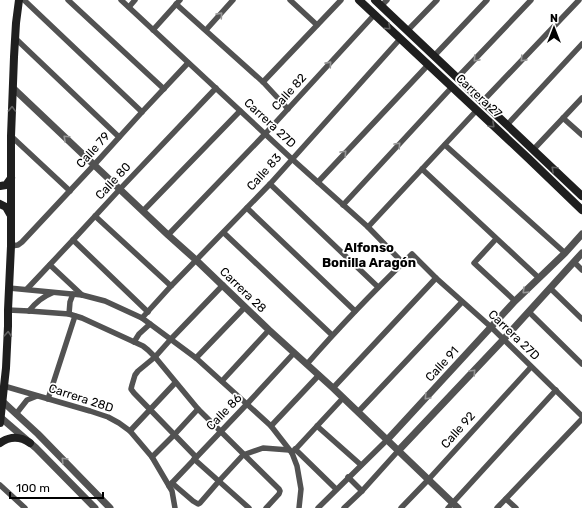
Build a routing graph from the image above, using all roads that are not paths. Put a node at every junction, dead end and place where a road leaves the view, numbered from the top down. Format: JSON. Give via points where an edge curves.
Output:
{"nodes":[{"id":1,"x":19,"y":0,"type":"edge"},
{"id":2,"x":24,"y":0,"type":"edge"},
{"id":3,"x":68,"y":0,"type":"edge"},
{"id":4,"x":121,"y":0,"type":"edge"},
{"id":5,"x":135,"y":0,"type":"edge"},
{"id":6,"x":233,"y":0,"type":"edge"},
{"id":7,"x":290,"y":0,"type":"edge"},
{"id":8,"x":341,"y":0,"type":"edge"},
{"id":9,"x":359,"y":0,"type":"edge"},
{"id":10,"x":375,"y":0,"type":"edge"},
{"id":11,"x":437,"y":0,"type":"edge"},
{"id":12,"x":487,"y":0,"type":"edge"},
{"id":13,"x":531,"y":0,"type":"edge"},
{"id":14,"x":578,"y":0,"type":"edge"},
{"id":15,"x":178,"y":2,"type":"edge"},
{"id":16,"x":384,"y":3,"type":"edge"},
{"id":17,"x":129,"y":7,"type":"junction"},
{"id":18,"x":374,"y":14,"type":"junction"},
{"id":19,"x":317,"y":25,"type":"junction"},
{"id":20,"x":153,"y":30,"type":"junction"},
{"id":21,"x":206,"y":30,"type":"junction"},
{"id":22,"x":407,"y":31,"type":"junction"},
{"id":23,"x":15,"y":38,"type":"junction"},
{"id":24,"x":400,"y":38,"type":"junction"},
{"id":25,"x":582,"y":44,"type":"edge"},
{"id":26,"x":434,"y":56,"type":"junction"},
{"id":27,"x":188,"y":63,"type":"junction"},
{"id":28,"x":428,"y":64,"type":"junction"},
{"id":29,"x":457,"y":78,"type":"junction"},
{"id":30,"x":263,"y":82,"type":"junction"},
{"id":31,"x":452,"y":87,"type":"junction"},
{"id":32,"x":13,"y":88,"type":"junction"},
{"id":33,"x":216,"y":88,"type":"junction"},
{"id":34,"x":164,"y":89,"type":"junction"},
{"id":35,"x":582,"y":98,"type":"edge"},
{"id":36,"x":482,"y":102,"type":"junction"},
{"id":37,"x":288,"y":109,"type":"junction"},
{"id":38,"x":240,"y":111,"type":"junction"},
{"id":39,"x":476,"y":111,"type":"junction"},
{"id":40,"x":142,"y":112,"type":"junction"},
{"id":41,"x":563,"y":118,"type":"junction"},
{"id":42,"x":507,"y":125,"type":"junction"},
{"id":43,"x":265,"y":134,"type":"junction"},
{"id":44,"x":582,"y":135,"type":"edge"},
{"id":45,"x":11,"y":136,"type":"junction"},
{"id":46,"x":120,"y":137,"type":"junction"},
{"id":47,"x":445,"y":145,"type":"junction"},
{"id":48,"x":533,"y":150,"type":"junction"},
{"id":49,"x":292,"y":159,"type":"junction"},
{"id":50,"x":94,"y":165,"type":"junction"},
{"id":51,"x":422,"y":169,"type":"junction"},
{"id":52,"x":11,"y":178,"type":"junction"},
{"id":53,"x":318,"y":182,"type":"junction"},
{"id":54,"x":270,"y":184,"type":"junction"},
{"id":55,"x":0,"y":186,"type":"edge"},
{"id":56,"x":120,"y":189,"type":"junction"},
{"id":57,"x":70,"y":191,"type":"junction"},
{"id":58,"x":582,"y":196,"type":"edge"},
{"id":59,"x":0,"y":204,"type":"edge"},
{"id":60,"x":342,"y":204,"type":"junction"},
{"id":61,"x":247,"y":208,"type":"junction"},
{"id":62,"x":582,"y":210,"type":"edge"},
{"id":63,"x":143,"y":211,"type":"junction"},
{"id":64,"x":95,"y":216,"type":"junction"},
{"id":65,"x":11,"y":218,"type":"junction"},
{"id":66,"x":368,"y":227,"type":"junction"},
{"id":67,"x":224,"y":233,"type":"junction"},
{"id":68,"x":582,"y":234,"type":"edge"},
{"id":69,"x":168,"y":235,"type":"junction"},
{"id":70,"x":496,"y":239,"type":"junction"},
{"id":71,"x":74,"y":240,"type":"junction"},
{"id":72,"x":11,"y":246,"type":"junction"},
{"id":73,"x":564,"y":253,"type":"junction"},
{"id":74,"x":582,"y":253,"type":"edge"},
{"id":75,"x":196,"y":260,"type":"junction"},
{"id":76,"x":574,"y":262,"type":"junction"},
{"id":77,"x":403,"y":263,"type":"junction"},
{"id":78,"x":50,"y":265,"type":"junction"},
{"id":79,"x":582,"y":270,"type":"edge"},
{"id":80,"x":436,"y":278,"type":"junction"},
{"id":81,"x":539,"y":278,"type":"junction"},
{"id":82,"x":222,"y":285,"type":"junction"},
{"id":83,"x":172,"y":286,"type":"junction"},
{"id":84,"x":378,"y":287,"type":"junction"},
{"id":85,"x":9,"y":288,"type":"junction"},
{"id":86,"x":550,"y":288,"type":"junction"},
{"id":87,"x":27,"y":289,"type":"junction"},
{"id":88,"x":55,"y":292,"type":"junction"},
{"id":89,"x":73,"y":294,"type":"junction"},
{"id":90,"x":82,"y":295,"type":"junction"},
{"id":91,"x":515,"y":301,"type":"junction"},
{"id":92,"x":462,"y":302,"type":"junction"},
{"id":93,"x":245,"y":307,"type":"junction"},
{"id":94,"x":8,"y":310,"type":"junction"},
{"id":95,"x":29,"y":311,"type":"junction"},
{"id":96,"x":355,"y":311,"type":"junction"},
{"id":97,"x":148,"y":312,"type":"junction"},
{"id":98,"x":529,"y":312,"type":"junction"},
{"id":99,"x":69,"y":314,"type":"junction"},
{"id":100,"x":75,"y":316,"type":"junction"},
{"id":101,"x":142,"y":318,"type":"junction"},
{"id":102,"x":582,"y":319,"type":"edge"},
{"id":103,"x":150,"y":324,"type":"junction"},
{"id":104,"x":491,"y":327,"type":"junction"},
{"id":105,"x":269,"y":330,"type":"junction"},
{"id":106,"x":332,"y":335,"type":"junction"},
{"id":107,"x":170,"y":339,"type":"junction"},
{"id":108,"x":503,"y":340,"type":"junction"},
{"id":109,"x":134,"y":342,"type":"junction"},
{"id":110,"x":294,"y":353,"type":"junction"},
{"id":111,"x":155,"y":357,"type":"junction"},
{"id":112,"x":196,"y":358,"type":"junction"},
{"id":113,"x":307,"y":364,"type":"junction"},
{"id":114,"x":582,"y":364,"type":"edge"},
{"id":115,"x":531,"y":367,"type":"junction"},
{"id":116,"x":319,"y":375,"type":"junction"},
{"id":117,"x":222,"y":381,"type":"junction"},
{"id":118,"x":176,"y":383,"type":"junction"},
{"id":119,"x":4,"y":386,"type":"junction"},
{"id":120,"x":333,"y":388,"type":"junction"},
{"id":121,"x":556,"y":390,"type":"junction"},
{"id":122,"x":37,"y":396,"type":"junction"},
{"id":123,"x":343,"y":398,"type":"junction"},
{"id":124,"x":48,"y":399,"type":"junction"},
{"id":125,"x":1,"y":400,"type":"edge"},
{"id":126,"x":246,"y":406,"type":"junction"},
{"id":127,"x":198,"y":409,"type":"junction"},
{"id":128,"x":150,"y":410,"type":"junction"},
{"id":129,"x":358,"y":412,"type":"junction"},
{"id":130,"x":16,"y":414,"type":"junction"},
{"id":131,"x":582,"y":417,"type":"edge"},
{"id":132,"x":0,"y":419,"type":"edge"},
{"id":133,"x":271,"y":426,"type":"junction"},
{"id":134,"x":317,"y":426,"type":"junction"},
{"id":135,"x":222,"y":430,"type":"junction"},
{"id":136,"x":130,"y":431,"type":"junction"},
{"id":137,"x":175,"y":434,"type":"junction"},
{"id":138,"x":387,"y":440,"type":"junction"},
{"id":139,"x":0,"y":443,"type":"edge"},
{"id":140,"x":30,"y":443,"type":"junction"},
{"id":141,"x":292,"y":451,"type":"junction"},
{"id":142,"x":398,"y":451,"type":"junction"},
{"id":143,"x":244,"y":455,"type":"junction"},
{"id":144,"x":152,"y":457,"type":"junction"},
{"id":145,"x":195,"y":458,"type":"junction"},
{"id":146,"x":361,"y":465,"type":"junction"},
{"id":147,"x":348,"y":477,"type":"junction"},
{"id":148,"x":428,"y":480,"type":"junction"},
{"id":149,"x":219,"y":481,"type":"junction"},
{"id":150,"x":171,"y":484,"type":"junction"},
{"id":151,"x":0,"y":485,"type":"edge"},
{"id":152,"x":336,"y":489,"type":"junction"},
{"id":153,"x":362,"y":491,"type":"junction"},
{"id":154,"x":506,"y":499,"type":"junction"},
{"id":155,"x":453,"y":506,"type":"edge"},
{"id":156,"x":24,"y":508,"type":"edge"},
{"id":157,"x":95,"y":508,"type":"edge"},
{"id":158,"x":110,"y":508,"type":"edge"},
{"id":159,"x":175,"y":508,"type":"edge"},
{"id":160,"x":249,"y":508,"type":"edge"},
{"id":161,"x":266,"y":508,"type":"edge"},
{"id":162,"x":300,"y":508,"type":"edge"},
{"id":163,"x":318,"y":508,"type":"edge"},
{"id":164,"x":344,"y":508,"type":"edge"},
{"id":165,"x":401,"y":508,"type":"edge"},
{"id":166,"x":497,"y":508,"type":"edge"},
{"id":167,"x":516,"y":508,"type":"edge"}],
"edges":[{"from":1,"to":23,"type":"main road"},
{"from":2,"to":40,"type":"street"},
{"from":3,"to":34,"type":"street"},
{"from":4,"to":17,"type":"street","name":"Carrera 27D"},
{"from":5,"to":17,"type":"street"},
{"from":21,"to":6,"type":"street","one_way":true},
{"from":7,"to":19,"type":"street"},
{"from":8,"to":19,"type":"street"},
{"from":9,"to":18,"type":"main road","name":"Carrera 27"},
{"from":10,"to":16,"type":"main road","name":"Carrera 27"},
{"from":11,"to":22,"type":"street"},
{"from":12,"to":26,"type":"street"},
{"from":13,"to":29,"type":"street","one_way":true},
{"from":14,"to":36,"type":"street","one_way":true},
{"from":15,"to":20,"type":"street"},
{"from":15,"to":21,"type":"street"},
{"from":16,"to":22,"type":"main road","name":"Carrera 27"},
{"from":17,"to":20,"type":"street","name":"Carrera 27D"},
{"from":18,"to":24,"type":"main road","name":"Carrera 27","one_way":true},
{"from":37,"to":18,"type":"street","name":"Calle 82","one_way":true},
{"from":19,"to":30,"type":"street"},
{"from":20,"to":27,"type":"street","name":"Carrera 27D"},
{"from":21,"to":30,"type":"street"},
{"from":22,"to":26,"type":"main road","name":"Carrera 27"},
{"from":23,"to":32,"type":"main road"},
{"from":23,"to":46,"type":"street"},
{"from":24,"to":28,"type":"main road","name":"Carrera 27"},
{"from":24,"to":49,"type":"street","name":"Calle 83"},
{"from":25,"to":42,"type":"street"},
{"from":26,"to":29,"type":"main road","name":"Carrera 27"},
{"from":27,"to":33,"type":"street","name":"Carrera 27D"},
{"from":27,"to":34,"type":"street","name":"Calle 79"},
{"from":28,"to":31,"type":"main road","name":"Carrera 27"},
{"from":53,"to":28,"type":"street","one_way":true},
{"from":29,"to":36,"type":"main road","name":"Carrera 27"},
{"from":30,"to":37,"type":"street"},
{"from":31,"to":39,"type":"main road","name":"Carrera 27"},
{"from":60,"to":31,"type":"street","one_way":true},
{"from":45,"to":32,"type":"main road","one_way":true},
{"from":50,"to":32,"type":"street","name":"Carrera 28","one_way":true},
{"from":33,"to":38,"type":"street","name":"Carrera 27D"},
{"from":33,"to":56,"type":"street","name":"Calle 80"},
{"from":34,"to":40,"type":"street","name":"Calle 79"},
{"from":35,"to":41,"type":"street"},
{"from":36,"to":42,"type":"main road","name":"Carrera 27"},
{"from":37,"to":43,"type":"street","name":"Calle 82"},
{"from":38,"to":43,"type":"street","name":"Carrera 27D"},
{"from":38,"to":63,"type":"street"},
{"from":39,"to":47,"type":"street"},
{"from":39,"to":62,"type":"main road","name":"Carrera 27","one_way":true},
{"from":40,"to":46,"type":"street","name":"Calle 79"},
{"from":41,"to":44,"type":"street"},
{"from":41,"to":48,"type":"street"},
{"from":42,"to":48,"type":"main road","name":"Carrera 27"},
{"from":43,"to":49,"type":"street","name":"Carrera 27D"},
{"from":43,"to":69,"type":"street","name":"Calle 82"},
{"from":45,"to":52,"type":"main road"},
{"from":45,"to":57,"type":"street"},
{"from":46,"to":50,"type":"street","name":"Calle 79"},
{"from":47,"to":51,"type":"street"},
{"from":47,"to":73,"type":"street"},
{"from":58,"to":48,"type":"main road","name":"Carrera 27","one_way":true},
{"from":49,"to":53,"type":"street","name":"Carrera 27D"},
{"from":49,"to":54,"type":"street","name":"Calle 83"},
{"from":50,"to":56,"type":"street","name":"Carrera 28"},
{"from":50,"to":57,"type":"street","name":"Calle 79"},
{"from":51,"to":66,"type":"street"},
{"from":51,"to":70,"type":"street"},
{"from":52,"to":55,"type":"main road"},
{"from":52,"to":65,"type":"main road"},
{"from":53,"to":60,"type":"street","name":"Carrera 27D"},
{"from":54,"to":61,"type":"street","name":"Calle 83"},
{"from":54,"to":84,"type":"street"},
{"from":56,"to":63,"type":"street","name":"Carrera 28"},
{"from":56,"to":64,"type":"street","name":"Calle 80"},
{"from":57,"to":72,"type":"street","name":"Calle 79","via":[[21,243]]},
{"from":59,"to":65,"type":"main road","via":[[8,209]]},
{"from":60,"to":66,"type":"street","name":"Carrera 27D"},
{"from":61,"to":67,"type":"street","name":"Calle 83"},
{"from":61,"to":96,"type":"street"},
{"from":63,"to":69,"type":"street","name":"Carrera 28"},
{"from":64,"to":71,"type":"street","name":"Calle 80"},
{"from":64,"to":83,"type":"street"},
{"from":65,"to":72,"type":"main road"},
{"from":66,"to":77,"type":"street","name":"Carrera 27D"},
{"from":67,"to":75,"type":"street","name":"Calle 83"},
{"from":67,"to":106,"type":"street"},
{"from":68,"to":73,"type":"street","name":"Calle 91"},
{"from":69,"to":75,"type":"street","name":"Carrera 28"},
{"from":70,"to":81,"type":"street"},
{"from":70,"to":91,"type":"street","via":[[474,263]]},
{"from":71,"to":78,"type":"street","name":"Calle 80"},
{"from":71,"to":97,"type":"street"},
{"from":72,"to":85,"type":"main road"},
{"from":73,"to":81,"type":"street","name":"Calle 91"},
{"from":74,"to":76,"type":"street"},
{"from":75,"to":82,"type":"street","name":"Carrera 28"},
{"from":75,"to":83,"type":"street","name":"Calle 83"},
{"from":76,"to":79,"type":"street"},
{"from":76,"to":86,"type":"street"},
{"from":77,"to":80,"type":"street","name":"Carrera 27D","via":[[412,254]]},
{"from":77,"to":84,"type":"street"},
{"from":78,"to":87,"type":"street","name":"Calle 80"},
{"from":78,"to":90,"type":"street"},
{"from":80,"to":92,"type":"street","name":"Carrera 27D"},
{"from":80,"to":120,"type":"street"},
{"from":81,"to":91,"type":"street","name":"Calle 91","one_way":true},
{"from":82,"to":93,"type":"street","name":"Carrera 28"},
{"from":82,"to":107,"type":"street"},
{"from":83,"to":97,"type":"street","name":"Calle 83"},
{"from":84,"to":96,"type":"street"},
{"from":85,"to":87,"type":"street"},
{"from":85,"to":94,"type":"main road"},
{"from":86,"to":98,"type":"street"},
{"from":86,"to":102,"type":"street"},
{"from":87,"to":88,"type":"street"},
{"from":88,"to":89,"type":"street"},
{"from":88,"to":95,"type":"street","via":[[33,305]]},
{"from":89,"to":90,"type":"street"},
{"from":89,"to":99,"type":"street"},
{"from":90,"to":101,"type":"street","via":[[104,300]]},
{"from":91,"to":104,"type":"street","name":"Calle 91"},
{"from":92,"to":104,"type":"street","name":"Carrera 27D"},
{"from":92,"to":129,"type":"street"},
{"from":93,"to":105,"type":"street","name":"Carrera 28"},
{"from":93,"to":112,"type":"street"},
{"from":94,"to":95,"type":"street"},
{"from":119,"to":94,"type":"main road","one_way":true},
{"from":95,"to":99,"type":"street"},
{"from":96,"to":106,"type":"street"},
{"from":97,"to":101,"type":"street","name":"Calle 83"},
{"from":98,"to":108,"type":"street"},
{"from":98,"to":114,"type":"street"},
{"from":99,"to":100,"type":"street"},
{"from":100,"to":109,"type":"street"},
{"from":100,"to":124,"type":"street"},
{"from":101,"to":103,"type":"street"},
{"from":103,"to":107,"type":"street"},
{"from":103,"to":109,"type":"street"},
{"from":104,"to":108,"type":"street","name":"Carrera 27D"},
{"from":104,"to":138,"type":"street","name":"Calle 91","one_way":true},
{"from":105,"to":110,"type":"street","name":"Carrera 28"},
{"from":105,"to":117,"type":"street"},
{"from":106,"to":113,"type":"street"},
{"from":107,"to":111,"type":"street"},
{"from":107,"to":112,"type":"street"},
{"from":108,"to":115,"type":"street","name":"Carrera 27D"},
{"from":142,"to":108,"type":"street","one_way":true},
{"from":109,"to":111,"type":"street","via":[[146,348]]},
{"from":110,"to":113,"type":"street","name":"Carrera 28"},
{"from":110,"to":126,"type":"street","name":"Calle 86"},
{"from":111,"to":118,"type":"street"},
{"from":111,"to":128,"type":"street","via":[[138,371],[131,389]]},
{"from":112,"to":117,"type":"street"},
{"from":113,"to":116,"type":"street","name":"Carrera 28"},
{"from":115,"to":121,"type":"street","name":"Carrera 27D"},
{"from":115,"to":148,"type":"street","name":"Calle 92"},
{"from":116,"to":120,"type":"street","name":"Carrera 28"},
{"from":116,"to":133,"type":"street"},
{"from":117,"to":126,"type":"street"},
{"from":118,"to":127,"type":"street"},
{"from":118,"to":128,"type":"street"},
{"from":119,"to":122,"type":"street","name":"Carrera 28D"},
{"from":119,"to":125,"type":"main road"},
{"from":120,"to":123,"type":"street","name":"Carrera 28"},
{"from":121,"to":131,"type":"street","name":"Carrera 27D"},
{"from":121,"to":155,"type":"street"},
{"from":122,"to":124,"type":"street","name":"Carrera 28D"},
{"from":122,"to":130,"type":"street","via":[[27,400]]},
{"from":123,"to":129,"type":"street","name":"Carrera 28"},
{"from":123,"to":134,"type":"street"},
{"from":124,"to":136,"type":"street","name":"Carrera 28D","via":[[108,417]]},
{"from":125,"to":130,"type":"street"},
{"from":125,"to":132,"type":"main road"},
{"from":126,"to":133,"type":"street"},
{"from":126,"to":135,"type":"street","name":"Calle 86"},
{"from":127,"to":135,"type":"street"},
{"from":127,"to":137,"type":"street"},
{"from":128,"to":136,"type":"street"},
{"from":128,"to":137,"type":"street"},
{"from":129,"to":138,"type":"street","name":"Carrera 28"},
{"from":158,"to":130,"type":"street","one_way":true},
{"from":131,"to":154,"type":"street"},
{"from":132,"to":140,"type":"street"},
{"from":133,"to":141,"type":"street"},
{"from":134,"to":141,"type":"street"},
{"from":134,"to":146,"type":"street"},
{"from":135,"to":143,"type":"street"},
{"from":135,"to":145,"type":"street","name":"Calle 86"},
{"from":136,"to":144,"type":"street","name":"Carrera 28D"},
{"from":137,"to":144,"type":"street"},
{"from":137,"to":145,"type":"street"},
{"from":138,"to":142,"type":"street","name":"Carrera 28"},
{"from":138,"to":146,"type":"street","name":"Calle 91"},
{"from":139,"to":140,"type":"main road","via":[[9,438]]},
{"from":140,"to":157,"type":"street"},
{"from":141,"to":143,"type":"street","via":[[263,448]]},
{"from":141,"to":152,"type":"street"},
{"from":141,"to":162,"type":"street","via":[[301,489]]},
{"from":142,"to":148,"type":"street","name":"Carrera 28"},
{"from":142,"to":153,"type":"street"},
{"from":143,"to":149,"type":"street"},
{"from":143,"to":161,"type":"street","via":[[280,491]]},
{"from":144,"to":150,"type":"street","name":"Carrera 28D"},
{"from":145,"to":149,"type":"street"},
{"from":145,"to":150,"type":"street","name":"Calle 86"},
{"from":146,"to":147,"type":"street","name":"Calle 91"},
{"from":147,"to":152,"type":"street","name":"Calle 91"},
{"from":147,"to":153,"type":"street"},
{"from":148,"to":155,"type":"street","name":"Carrera 28"},
{"from":148,"to":165,"type":"street","name":"Calle 92"},
{"from":149,"to":150,"type":"street","via":[[198,504]]},
{"from":149,"to":160,"type":"street"},
{"from":150,"to":159,"type":"street","name":"Carrera 28D"},
{"from":151,"to":156,"type":"street"},
{"from":152,"to":163,"type":"street","name":"Calle 91"},
{"from":153,"to":164,"type":"street"},
{"from":154,"to":166,"type":"street"},
{"from":154,"to":167,"type":"street"}]}
